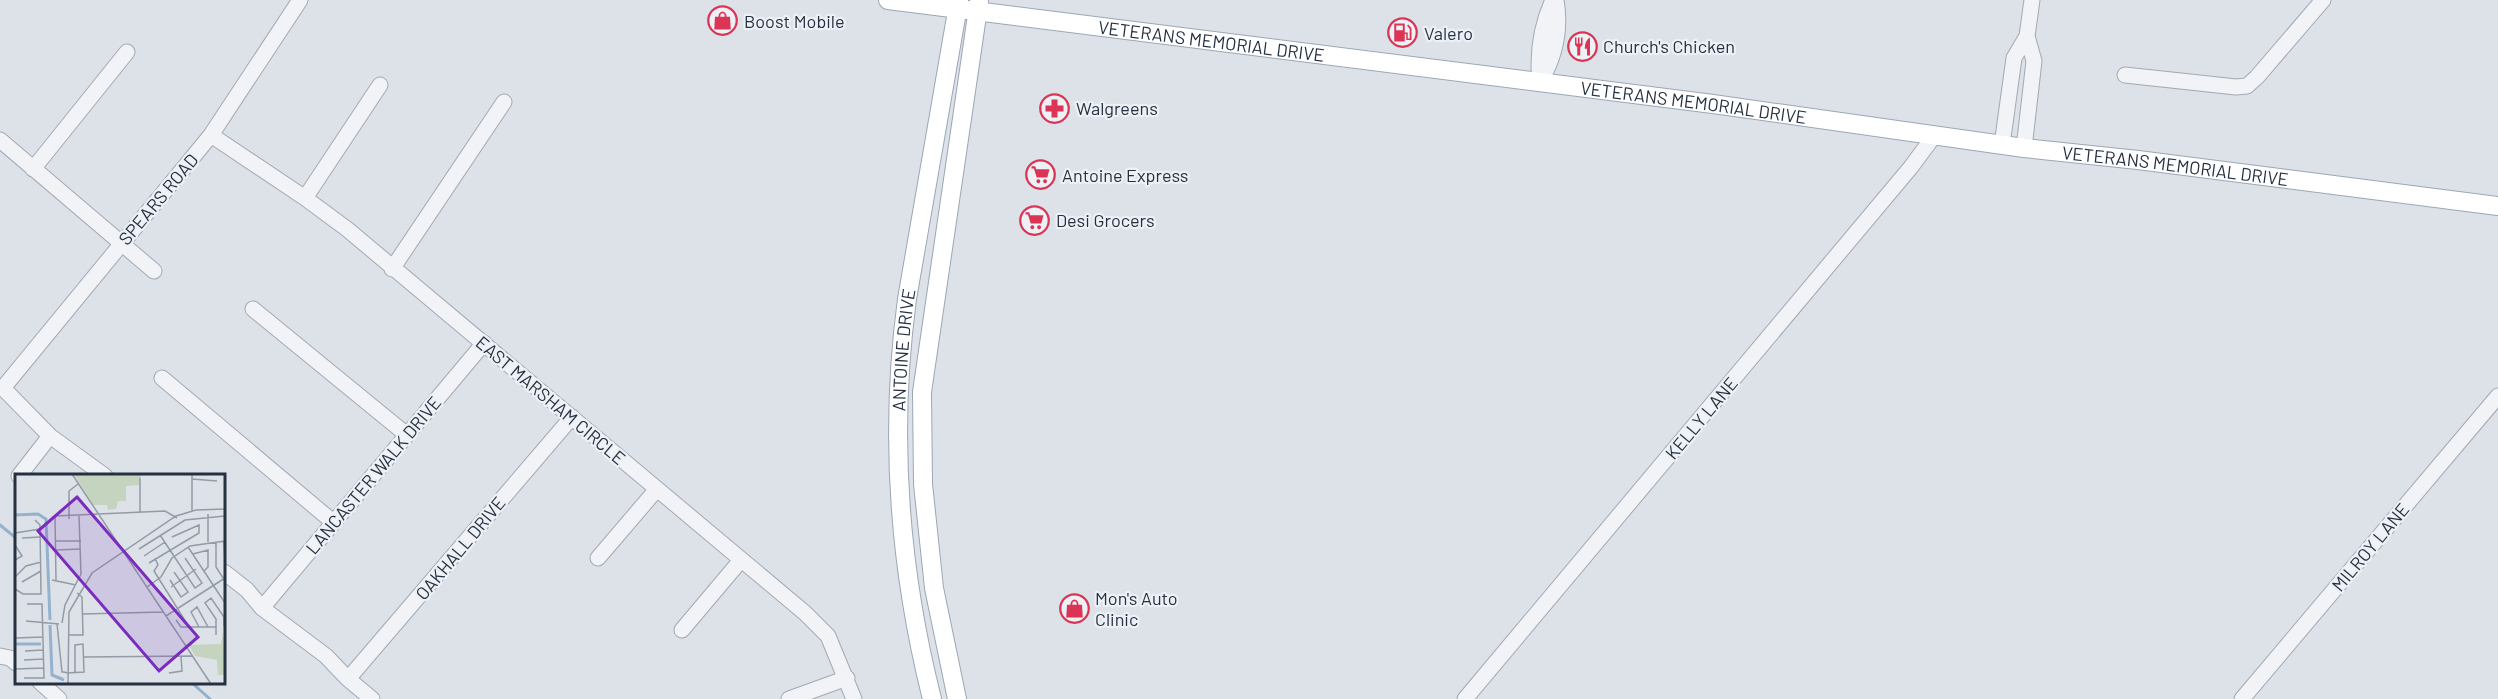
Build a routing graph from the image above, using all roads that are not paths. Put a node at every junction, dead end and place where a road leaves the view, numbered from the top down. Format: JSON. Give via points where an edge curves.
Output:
{"nodes":[{"id":1,"x":300,"y":0,"type":"edge"},
{"id":2,"x":888,"y":0,"type":"edge"},
{"id":3,"x":1554,"y":0,"type":"edge"},
{"id":4,"x":2032,"y":0,"type":"edge"},
{"id":5,"x":2320,"y":1,"type":"edge"},
{"id":6,"x":958,"y":5,"type":"edge"},
{"id":7,"x":979,"y":6,"type":"edge"},
{"id":8,"x":2027,"y":36,"type":"junction"},
{"id":9,"x":127,"y":52,"type":"dead end"},
{"id":10,"x":2125,"y":75,"type":"dead end"},
{"id":11,"x":1540,"y":82,"type":"junction"},
{"id":12,"x":380,"y":85,"type":"dead end"},
{"id":13,"x":504,"y":102,"type":"dead end"},
{"id":14,"x":210,"y":135,"type":"junction"},
{"id":15,"x":1934,"y":136,"type":"junction"},
{"id":16,"x":0,"y":140,"type":"edge"},
{"id":17,"x":2002,"y":145,"type":"junction"},
{"id":18,"x":2024,"y":148,"type":"junction"},
{"id":19,"x":33,"y":169,"type":"junction"},
{"id":20,"x":305,"y":198,"type":"junction"},
{"id":21,"x":2498,"y":206,"type":"edge"},
{"id":22,"x":121,"y":243,"type":"junction"},
{"id":23,"x":392,"y":269,"type":"junction"},
{"id":24,"x":154,"y":271,"type":"dead end"},
{"id":25,"x":253,"y":309,"type":"dead end"},
{"id":26,"x":484,"y":343,"type":"junction"},
{"id":27,"x":162,"y":378,"type":"dead end"},
{"id":28,"x":2498,"y":396,"type":"edge"},
{"id":29,"x":572,"y":417,"type":"junction"},
{"id":30,"x":407,"y":435,"type":"junction"},
{"id":31,"x":50,"y":436,"type":"junction"},
{"id":32,"x":20,"y":474,"type":"edge"},
{"id":33,"x":102,"y":474,"type":"edge"},
{"id":34,"x":657,"y":489,"type":"junction"},
{"id":35,"x":333,"y":522,"type":"junction"},
{"id":36,"x":598,"y":558,"type":"dead end"},
{"id":37,"x":741,"y":560,"type":"junction"},
{"id":38,"x":225,"y":573,"type":"edge"},
{"id":39,"x":262,"y":608,"type":"junction"},
{"id":40,"x":682,"y":630,"type":"dead end"},
{"id":41,"x":0,"y":656,"type":"edge"},
{"id":42,"x":15,"y":662,"type":"edge"},
{"id":43,"x":846,"y":678,"type":"junction"},
{"id":44,"x":348,"y":680,"type":"junction"},
{"id":45,"x":42,"y":684,"type":"edge"},
{"id":46,"x":59,"y":699,"type":"edge"},
{"id":47,"x":372,"y":699,"type":"edge"},
{"id":48,"x":789,"y":699,"type":"edge"},
{"id":49,"x":854,"y":699,"type":"edge"},
{"id":50,"x":932,"y":699,"type":"edge"},
{"id":51,"x":957,"y":699,"type":"edge"},
{"id":52,"x":1465,"y":699,"type":"edge"},
{"id":53,"x":2242,"y":699,"type":"edge"}],
"edges":[{"from":1,"to":14,"type":"street","name":"SPEARS ROAD"},
{"from":2,"to":6,"type":"main road","name":"VETERANS MEMORIAL DRIVE"},
{"from":3,"to":11,"type":"street","via":[[1546,14],[1541,41]]},
{"from":4,"to":8,"type":"street"},
{"from":5,"to":10,"type":"street","via":[[2247,86]]},
{"from":6,"to":7,"type":"main road","name":"VETERANS MEMORIAL DRIVE"},
{"from":6,"to":50,"type":"main road","name":"ANTOINE DRIVE","via":[[907,299],[897,428],[908,574]]},
{"from":7,"to":11,"type":"main road","name":"VETERANS MEMORIAL DRIVE"},
{"from":7,"to":51,"type":"main road","name":"ANTOINE DRIVE","via":[[922,392],[923,484],[934,588]]},
{"from":8,"to":17,"type":"street","via":[[2014,58]]},
{"from":8,"to":18,"type":"street","via":[[2034,61]]},
{"from":9,"to":19,"type":"street"},
{"from":11,"to":15,"type":"main road","name":"VETERANS MEMORIAL DRIVE"},
{"from":12,"to":20,"type":"street"},
{"from":13,"to":23,"type":"street"},
{"from":14,"to":20,"type":"street","name":"EAST MARSHAM CIRCLE"},
{"from":14,"to":22,"type":"street","name":"SPEARS ROAD"},
{"from":15,"to":17,"type":"main road","name":"VETERANS MEMORIAL DRIVE"},
{"from":15,"to":52,"type":"street","name":"KELLY LANE"},
{"from":16,"to":19,"type":"street"},
{"from":17,"to":18,"type":"main road","name":"VETERANS MEMORIAL DRIVE"},
{"from":18,"to":21,"type":"main road","name":"VETERANS MEMORIAL DRIVE"},
{"from":19,"to":22,"type":"street"},
{"from":20,"to":23,"type":"street","name":"EAST MARSHAM CIRCLE"},
{"from":22,"to":24,"type":"street"},
{"from":22,"to":31,"type":"street","name":"SPEARS ROAD","via":[[3,388]]},
{"from":23,"to":26,"type":"street","name":"EAST MARSHAM CIRCLE"},
{"from":25,"to":30,"type":"street"},
{"from":26,"to":29,"type":"street","name":"EAST MARSHAM CIRCLE"},
{"from":26,"to":30,"type":"street","name":"LANCASTER WALK DRIVE"},
{"from":27,"to":35,"type":"street"},
{"from":28,"to":53,"type":"street","name":"MILROY LANE"},
{"from":29,"to":34,"type":"street","name":"EAST MARSHAM CIRCLE"},
{"from":29,"to":44,"type":"street","name":"OAKHALL DRIVE"},
{"from":30,"to":35,"type":"street","name":"LANCASTER WALK DRIVE"},
{"from":31,"to":32,"type":"street"},
{"from":31,"to":33,"type":"street"},
{"from":34,"to":36,"type":"street"},
{"from":34,"to":37,"type":"street","name":"EAST MARSHAM CIRCLE"},
{"from":35,"to":39,"type":"street","name":"LANCASTER WALK DRIVE"},
{"from":37,"to":40,"type":"street"},
{"from":37,"to":43,"type":"street","name":"EAST MARSHAM CIRCLE","via":[[828,636]]},
{"from":38,"to":39,"type":"street"},
{"from":39,"to":44,"type":"street","via":[[326,656]]},
{"from":41,"to":42,"type":"street"},
{"from":43,"to":48,"type":"street"},
{"from":43,"to":49,"type":"street","name":"EAST MARSHAM CIRCLE"},
{"from":44,"to":47,"type":"street"},
{"from":45,"to":46,"type":"street"}]}
